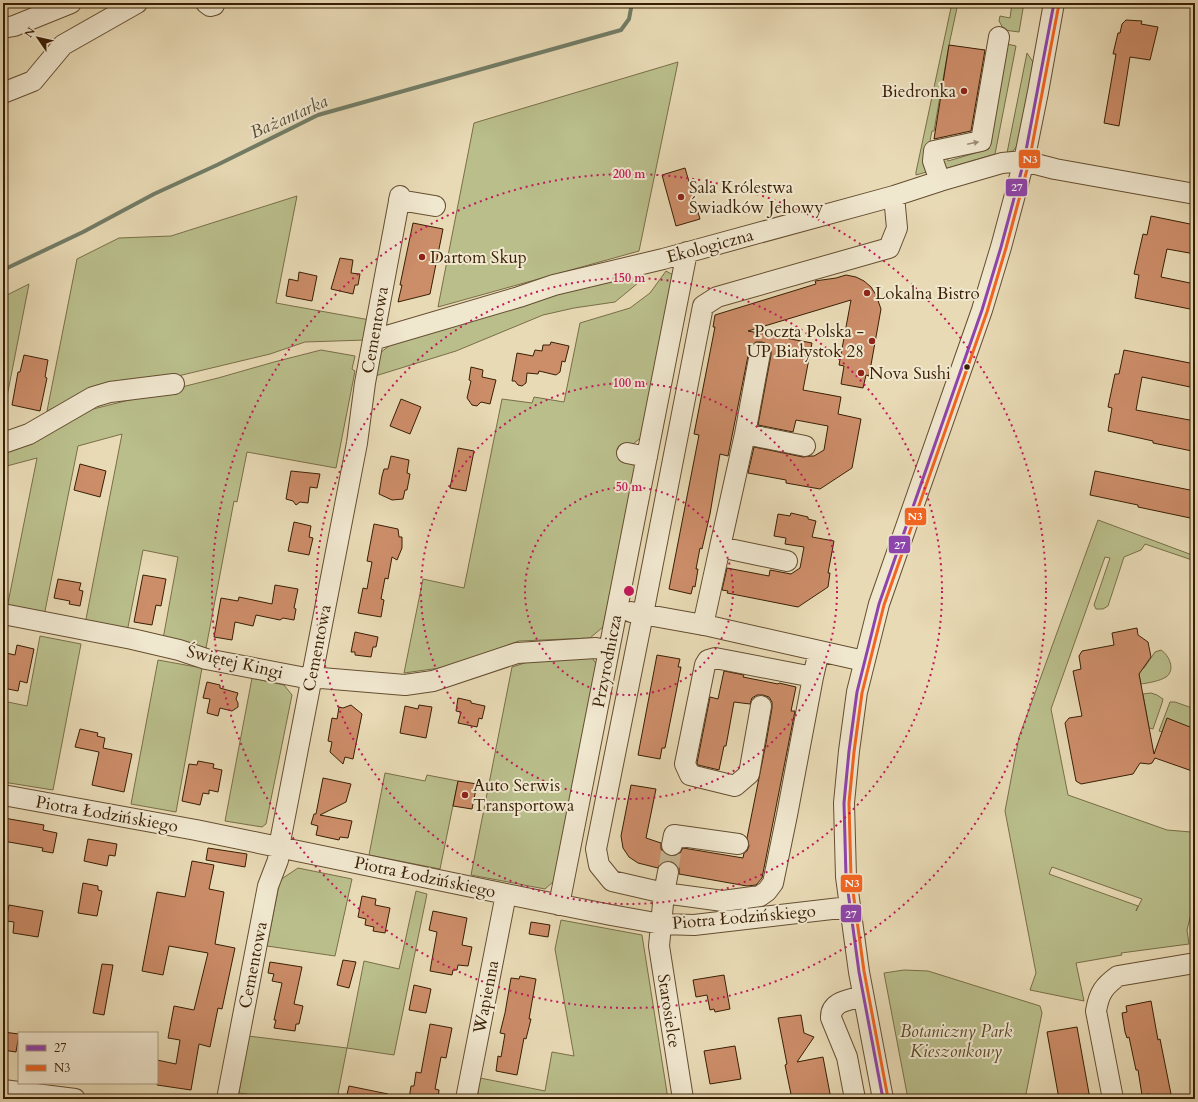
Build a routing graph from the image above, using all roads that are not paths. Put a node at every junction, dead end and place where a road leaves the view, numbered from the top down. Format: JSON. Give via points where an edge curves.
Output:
{"nodes":[{"id":1,"x":72,"y":3,"type":"edge"},
{"id":2,"x":137,"y":3,"type":"edge"},
{"id":3,"x":1054,"y":3,"type":"edge"},
{"id":4,"x":3,"y":28,"type":"edge"},
{"id":5,"x":999,"y":37,"type":"dead end"},
{"id":6,"x":3,"y":93,"type":"edge"},
{"id":7,"x":1024,"y":161,"type":"junction"},
{"id":8,"x":940,"y":181,"type":"junction"},
{"id":9,"x":1195,"y":194,"type":"edge"},
{"id":10,"x":894,"y":196,"type":"junction"},
{"id":11,"x":435,"y":206,"type":"dead end"},
{"id":12,"x":687,"y":252,"type":"junction"},
{"id":13,"x":373,"y":340,"type":"junction"},
{"id":14,"x":760,"y":353,"type":"dead end"},
{"id":15,"x":174,"y":384,"type":"dead end"},
{"id":16,"x":745,"y":434,"type":"junction"},
{"id":17,"x":3,"y":443,"type":"edge"},
{"id":18,"x":805,"y":446,"type":"dead end"},
{"id":19,"x":627,"y":453,"type":"dead end"},
{"id":20,"x":647,"y":457,"type":"junction"},
{"id":21,"x":720,"y":547,"type":"junction"},
{"id":22,"x":787,"y":560,"type":"dead end"},
{"id":23,"x":617,"y":610,"type":"junction"},
{"id":24,"x":3,"y":614,"type":"edge"},
{"id":25,"x":643,"y":614,"type":"junction"},
{"id":26,"x":703,"y":625,"type":"junction"},
{"id":27,"x":608,"y":650,"type":"junction"},
{"id":28,"x":819,"y":651,"type":"junction"},
{"id":29,"x":864,"y":661,"type":"junction"},
{"id":30,"x":813,"y":677,"type":"junction"},
{"id":31,"x":311,"y":679,"type":"junction"},
{"id":32,"x":762,"y":706,"type":"dead end"},
{"id":33,"x":3,"y":795,"type":"edge"},
{"id":34,"x":738,"y":844,"type":"dead end"},
{"id":35,"x":672,"y":845,"type":"dead end"},
{"id":36,"x":279,"y":847,"type":"junction"},
{"id":37,"x":668,"y":872,"type":"tunnel mouth"},
{"id":38,"x":664,"y":893,"type":"junction"},
{"id":39,"x":506,"y":894,"type":"junction"},
{"id":40,"x":559,"y":905,"type":"junction"},
{"id":41,"x":849,"y":907,"type":"junction"},
{"id":42,"x":661,"y":924,"type":"junction"},
{"id":43,"x":1195,"y":963,"type":"edge"},
{"id":44,"x":863,"y":996,"type":"junction"},
{"id":45,"x":3,"y":1090,"type":"edge"},
{"id":46,"x":75,"y":1099,"type":"edge"},
{"id":47,"x":227,"y":1099,"type":"edge"},
{"id":48,"x":466,"y":1099,"type":"edge"},
{"id":49,"x":683,"y":1099,"type":"edge"},
{"id":50,"x":855,"y":1099,"type":"edge"},
{"id":51,"x":883,"y":1099,"type":"edge"},
{"id":52,"x":1114,"y":1099,"type":"edge"}],
"edges":[{"from":1,"to":4,"type":"street"},
{"from":2,"to":6,"type":"street","via":[[63,45],[33,81]]},
{"from":3,"to":7,"type":"street"},
{"from":8,"to":5,"type":"street","one_way":true,"via":[[933,161],[934,151],[982,141]]},
{"from":7,"to":8,"type":"street","name":"Ekologiczna","via":[[1002,163]]},
{"from":7,"to":9,"type":"street","name":"Ekologiczna"},
{"from":7,"to":29,"type":"street","via":[[982,310],[879,604]]},
{"from":8,"to":10,"type":"street","name":"Ekologiczna"},
{"from":10,"to":12,"type":"street","name":"Ekologiczna"},
{"from":10,"to":25,"type":"street","via":[[897,228],[889,248],[718,297],[703,306]]},
{"from":11,"to":13,"type":"street","name":"Cementowa","via":[[399,198]]},
{"from":12,"to":13,"type":"street","name":"Ekologiczna","via":[[554,285]]},
{"from":12,"to":20,"type":"street","name":"Przyrodnicza"},
{"from":13,"to":31,"type":"street","name":"Cementowa","via":[[357,443]]},
{"from":14,"to":16,"type":"street"},
{"from":15,"to":17,"type":"street","via":[[110,392],[93,397],[46,425]]},
{"from":16,"to":18,"type":"street"},
{"from":16,"to":21,"type":"street"},
{"from":19,"to":20,"type":"street"},
{"from":20,"to":23,"type":"street","name":"Przyrodnicza"},
{"from":21,"to":22,"type":"street"},
{"from":21,"to":26,"type":"street"},
{"from":23,"to":25,"type":"street"},
{"from":23,"to":27,"type":"street","name":"Przyrodnicza"},
{"from":24,"to":31,"type":"street","name":"Świętej Kingi","via":[[132,639],[206,659]]},
{"from":25,"to":26,"type":"street"},
{"from":25,"to":38,"type":"street","via":[[596,849],[599,865],[612,881]]},
{"from":26,"to":28,"type":"street"},
{"from":27,"to":31,"type":"street","name":"Świętej Kingi","via":[[596,648],[517,653],[433,681],[405,685]]},
{"from":27,"to":40,"type":"street","name":"Przyrodnicza"},
{"from":28,"to":29,"type":"street"},
{"from":28,"to":30,"type":"street"},
{"from":29,"to":41,"type":"street","via":[[857,692],[844,803]]},
{"from":30,"to":32,"type":"street","via":[[715,658],[708,660],[685,764],[690,775],[735,786],[749,774]]},
{"from":30,"to":38,"type":"street","via":[[773,883],[760,896],[723,901]]},
{"from":31,"to":36,"type":"street","name":"Cementowa"},
{"from":33,"to":36,"type":"street","name":"Piotra Łodzińskiego"},
{"from":34,"to":35,"type":"street","via":[[674,835]]},
{"from":36,"to":39,"type":"street","name":"Piotra Łodzińskiego"},
{"from":36,"to":47,"type":"street","name":"Cementowa","via":[[278,860],[268,886]]},
{"from":37,"to":38,"type":"street","name":"Starosielce"},
{"from":38,"to":42,"type":"street","name":"Starosielce"},
{"from":39,"to":40,"type":"street","name":"Piotra Łodzińskiego"},
{"from":39,"to":48,"type":"street","name":"Wapienna"},
{"from":40,"to":42,"type":"street","name":"Piotra Łodzińskiego"},
{"from":41,"to":42,"type":"street","name":"Piotra Łodzińskiego","via":[[694,925]]},
{"from":41,"to":44,"type":"street"},
{"from":42,"to":49,"type":"street","name":"Starosielce","via":[[659,946]]},
{"from":43,"to":52,"type":"street","via":[[1118,976],[1108,983],[1099,996],[1096,1011]]},
{"from":44,"to":50,"type":"street","via":[[838,1003],[831,1014],[847,1058]]},
{"from":44,"to":51,"type":"street"},
{"from":45,"to":46,"type":"street"}]}
